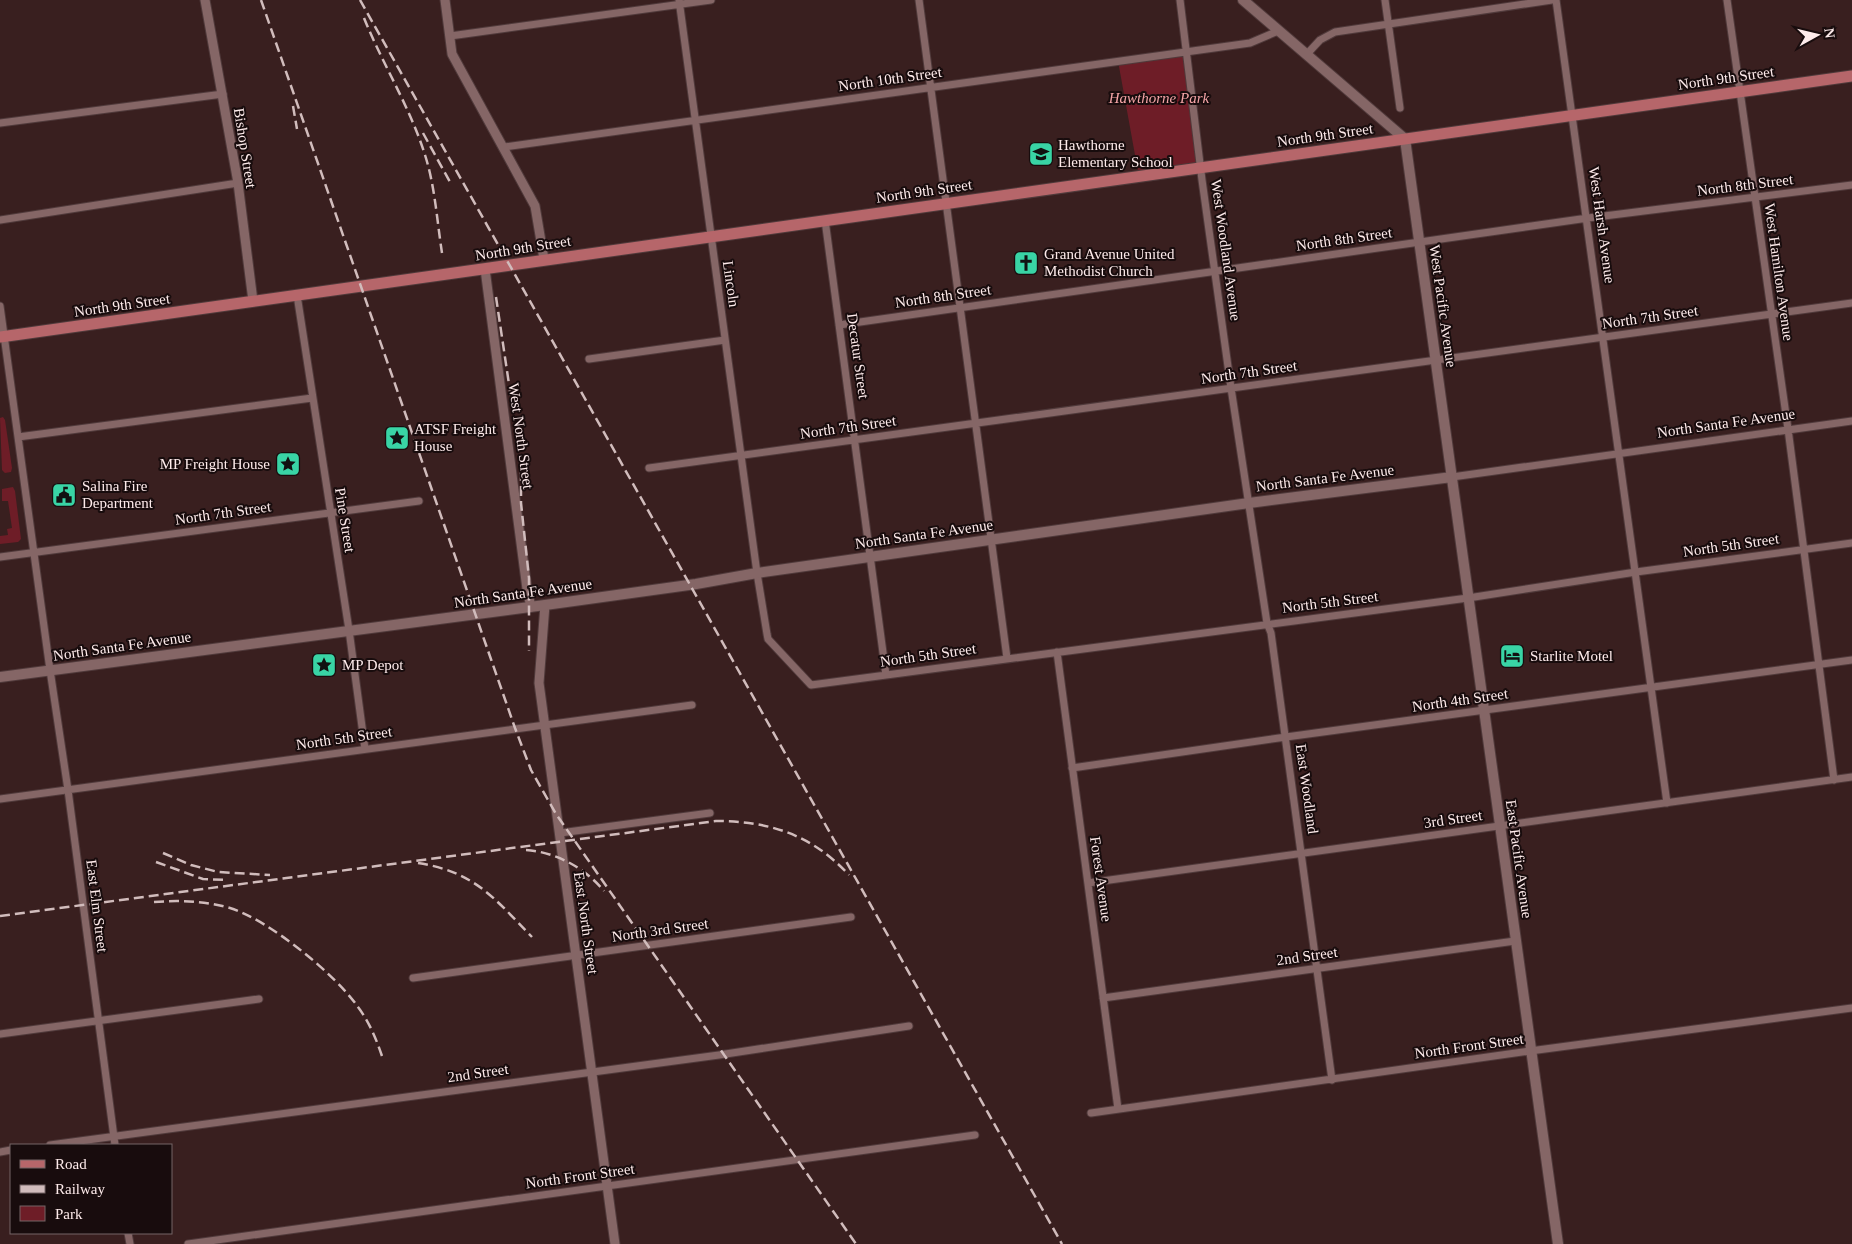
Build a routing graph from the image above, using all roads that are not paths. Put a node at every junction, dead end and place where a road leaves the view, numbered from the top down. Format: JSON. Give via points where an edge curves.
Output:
{"nodes":[{"id":1,"x":205,"y":0,"type":"edge"},
{"id":2,"x":445,"y":0,"type":"edge"},
{"id":3,"x":711,"y":0,"type":"edge"},
{"id":4,"x":919,"y":0,"type":"edge"},
{"id":5,"x":1180,"y":0,"type":"edge"},
{"id":6,"x":1243,"y":0,"type":"edge"},
{"id":7,"x":1385,"y":0,"type":"edge"},
{"id":8,"x":1552,"y":0,"type":"edge"},
{"id":9,"x":1556,"y":0,"type":"edge"},
{"id":10,"x":1727,"y":0,"type":"edge"},
{"id":11,"x":679,"y":2,"type":"edge"},
{"id":12,"x":1388,"y":23,"type":"junction"},
{"id":13,"x":1278,"y":30,"type":"junction"},
{"id":14,"x":450,"y":36,"type":"junction"},
{"id":15,"x":1186,"y":52,"type":"junction"},
{"id":16,"x":1307,"y":54,"type":"junction"},
{"id":17,"x":1852,"y":76,"type":"edge"},
{"id":18,"x":931,"y":88,"type":"junction"},
{"id":19,"x":1740,"y":92,"type":"junction"},
{"id":20,"x":223,"y":94,"type":"junction"},
{"id":21,"x":1400,"y":108,"type":"dead end"},
{"id":22,"x":1573,"y":114,"type":"junction"},
{"id":23,"x":695,"y":120,"type":"junction"},
{"id":24,"x":0,"y":123,"type":"edge"},
{"id":25,"x":1405,"y":139,"type":"junction"},
{"id":26,"x":504,"y":147,"type":"junction"},
{"id":27,"x":1201,"y":169,"type":"junction"},
{"id":28,"x":238,"y":183,"type":"junction"},
{"id":29,"x":1852,"y":185,"type":"edge"},
{"id":30,"x":1755,"y":198,"type":"junction"},
{"id":31,"x":947,"y":203,"type":"junction"},
{"id":32,"x":1588,"y":218,"type":"junction"},
{"id":33,"x":0,"y":220,"type":"edge"},
{"id":34,"x":825,"y":220,"type":"junction"},
{"id":35,"x":711,"y":236,"type":"junction"},
{"id":36,"x":1419,"y":242,"type":"junction"},
{"id":37,"x":544,"y":259,"type":"junction"},
{"id":38,"x":485,"y":270,"type":"junction"},
{"id":39,"x":1215,"y":272,"type":"junction"},
{"id":40,"x":297,"y":295,"type":"junction"},
{"id":41,"x":253,"y":301,"type":"junction"},
{"id":42,"x":1852,"y":303,"type":"edge"},
{"id":43,"x":0,"y":306,"type":"edge"},
{"id":44,"x":961,"y":308,"type":"junction"},
{"id":45,"x":1771,"y":314,"type":"junction"},
{"id":46,"x":840,"y":325,"type":"junction"},
{"id":47,"x":2,"y":337,"type":"edge"},
{"id":48,"x":1604,"y":337,"type":"junction"},
{"id":49,"x":725,"y":340,"type":"junction"},
{"id":50,"x":589,"y":359,"type":"dead end"},
{"id":51,"x":1436,"y":360,"type":"junction"},
{"id":52,"x":1231,"y":388,"type":"junction"},
{"id":53,"x":312,"y":398,"type":"junction"},
{"id":54,"x":1852,"y":421,"type":"edge"},
{"id":55,"x":976,"y":423,"type":"junction"},
{"id":56,"x":1788,"y":430,"type":"junction"},
{"id":57,"x":18,"y":438,"type":"junction"},
{"id":58,"x":855,"y":440,"type":"junction"},
{"id":59,"x":1620,"y":453,"type":"junction"},
{"id":60,"x":741,"y":456,"type":"junction"},
{"id":61,"x":649,"y":468,"type":"dead end"},
{"id":62,"x":1452,"y":477,"type":"junction"},
{"id":63,"x":419,"y":501,"type":"dead end"},
{"id":64,"x":1249,"y":503,"type":"junction"},
{"id":65,"x":331,"y":513,"type":"junction"},
{"id":66,"x":992,"y":540,"type":"junction"},
{"id":67,"x":1852,"y":543,"type":"edge"},
{"id":68,"x":1803,"y":549,"type":"junction"},
{"id":69,"x":35,"y":552,"type":"junction"},
{"id":70,"x":0,"y":557,"type":"edge"},
{"id":71,"x":871,"y":557,"type":"junction"},
{"id":72,"x":1636,"y":572,"type":"junction"},
{"id":73,"x":757,"y":573,"type":"junction"},
{"id":74,"x":1468,"y":598,"type":"junction"},
{"id":75,"x":545,"y":606,"type":"junction"},
{"id":76,"x":531,"y":607,"type":"junction"},
{"id":77,"x":1267,"y":623,"type":"junction"},
{"id":78,"x":349,"y":630,"type":"junction"},
{"id":79,"x":1057,"y":652,"type":"junction"},
{"id":80,"x":1007,"y":658,"type":"junction"},
{"id":81,"x":1852,"y":660,"type":"edge"},
{"id":82,"x":1818,"y":664,"type":"junction"},
{"id":83,"x":50,"y":670,"type":"junction"},
{"id":84,"x":886,"y":675,"type":"junction"},
{"id":85,"x":0,"y":677,"type":"edge"},
{"id":86,"x":810,"y":685,"type":"joint"},
{"id":87,"x":1652,"y":687,"type":"junction"},
{"id":88,"x":692,"y":706,"type":"dead end"},
{"id":89,"x":1484,"y":711,"type":"junction"},
{"id":90,"x":545,"y":725,"type":"junction"},
{"id":91,"x":1286,"y":737,"type":"junction"},
{"id":92,"x":365,"y":749,"type":"junction"},
{"id":93,"x":1072,"y":768,"type":"junction"},
{"id":94,"x":1852,"y":778,"type":"edge"},
{"id":95,"x":1834,"y":780,"type":"junction"},
{"id":96,"x":68,"y":790,"type":"junction"},
{"id":97,"x":0,"y":799,"type":"edge"},
{"id":98,"x":1667,"y":803,"type":"junction"},
{"id":99,"x":710,"y":813,"type":"dead end"},
{"id":100,"x":1500,"y":826,"type":"junction"},
{"id":101,"x":560,"y":833,"type":"junction"},
{"id":102,"x":1302,"y":854,"type":"junction"},
{"id":103,"x":1088,"y":883,"type":"junction"},
{"id":104,"x":851,"y":917,"type":"dead end"},
{"id":105,"x":1515,"y":941,"type":"junction"},
{"id":106,"x":576,"y":956,"type":"junction"},
{"id":107,"x":1317,"y":968,"type":"junction"},
{"id":108,"x":413,"y":978,"type":"dead end"},
{"id":109,"x":1103,"y":998,"type":"junction"},
{"id":110,"x":259,"y":999,"type":"dead end"},
{"id":111,"x":1852,"y":1008,"type":"edge"},
{"id":112,"x":98,"y":1021,"type":"junction"},
{"id":113,"x":909,"y":1026,"type":"dead end"},
{"id":114,"x":0,"y":1034,"type":"edge"},
{"id":115,"x":1530,"y":1050,"type":"junction"},
{"id":116,"x":592,"y":1072,"type":"junction"},
{"id":117,"x":1332,"y":1080,"type":"junction"},
{"id":118,"x":1118,"y":1109,"type":"junction"},
{"id":119,"x":1091,"y":1112,"type":"dead end"},
{"id":120,"x":975,"y":1135,"type":"dead end"},
{"id":121,"x":113,"y":1137,"type":"junction"},
{"id":122,"x":58,"y":1144,"type":"edge"},
{"id":123,"x":115,"y":1144,"type":"edge"},
{"id":124,"x":606,"y":1186,"type":"junction"},
{"id":125,"x":188,"y":1244,"type":"edge"},
{"id":126,"x":616,"y":1244,"type":"edge"},
{"id":127,"x":1558,"y":1244,"type":"edge"}],
"edges":[{"from":1,"to":20,"type":"street","name":"Bishop Street"},
{"from":2,"to":14,"type":"street"},
{"from":3,"to":11,"type":"street"},
{"from":4,"to":18,"type":"street"},
{"from":5,"to":15,"type":"street","name":"West Woodland Avenue"},
{"from":6,"to":13,"type":"main road"},
{"from":7,"to":12,"type":"street"},
{"from":8,"to":12,"type":"street"},
{"from":9,"to":22,"type":"street","name":"West Harsh Avenue"},
{"from":10,"to":19,"type":"street","name":"West Hamilton Avenue"},
{"from":11,"to":14,"type":"street"},
{"from":11,"to":23,"type":"street","name":"Lincoln"},
{"from":12,"to":16,"type":"street","via":[[1335,32],[1320,40]]},
{"from":12,"to":21,"type":"street"},
{"from":13,"to":15,"type":"street","name":"North 10th Street","via":[[1250,43]]},
{"from":13,"to":16,"type":"main road"},
{"from":14,"to":26,"type":"street","via":[[452,54]]},
{"from":15,"to":18,"type":"street","name":"North 10th Street"},
{"from":15,"to":27,"type":"street","name":"West Woodland Avenue"},
{"from":16,"to":25,"type":"main road"},
{"from":17,"to":19,"type":"main road","name":"North 9th Street"},
{"from":18,"to":23,"type":"street","name":"North 10th Street"},
{"from":18,"to":31,"type":"street"},
{"from":19,"to":22,"type":"main road","name":"North 9th Street"},
{"from":19,"to":30,"type":"street","name":"West Hamilton Avenue"},
{"from":20,"to":24,"type":"street"},
{"from":20,"to":28,"type":"street","name":"Bishop Street"},
{"from":22,"to":25,"type":"main road","name":"North 9th Street"},
{"from":22,"to":32,"type":"street","name":"West Harsh Avenue"},
{"from":23,"to":26,"type":"street","name":"North 10th Street"},
{"from":23,"to":35,"type":"street","name":"Lincoln"},
{"from":25,"to":27,"type":"main road","name":"North 9th Street"},
{"from":25,"to":36,"type":"main road","name":"West Pacific Avenue"},
{"from":26,"to":37,"type":"street","via":[[535,206]]},
{"from":27,"to":31,"type":"main road","name":"North 9th Street"},
{"from":27,"to":39,"type":"street","name":"West Woodland Avenue"},
{"from":28,"to":33,"type":"street"},
{"from":28,"to":41,"type":"street","name":"Bishop Street"},
{"from":29,"to":30,"type":"street","name":"North 8th Street"},
{"from":30,"to":32,"type":"street","name":"North 8th Street"},
{"from":30,"to":45,"type":"street","name":"West Hamilton Avenue"},
{"from":31,"to":34,"type":"main road","name":"North 9th Street"},
{"from":31,"to":44,"type":"street"},
{"from":32,"to":36,"type":"street","name":"North 8th Street"},
{"from":32,"to":48,"type":"street","name":"West Harsh Avenue"},
{"from":34,"to":35,"type":"main road","name":"North 9th Street"},
{"from":34,"to":46,"type":"street","name":"Decatur Street"},
{"from":35,"to":37,"type":"main road","name":"North 9th Street"},
{"from":35,"to":49,"type":"street","name":"Lincoln"},
{"from":36,"to":39,"type":"street","name":"North 8th Street"},
{"from":36,"to":51,"type":"main road","name":"West Pacific Avenue"},
{"from":37,"to":38,"type":"main road","name":"North 9th Street"},
{"from":38,"to":40,"type":"main road","name":"North 9th Street"},
{"from":38,"to":76,"type":"street","name":"West North Street"},
{"from":39,"to":44,"type":"street","name":"North 8th Street"},
{"from":39,"to":52,"type":"street","name":"West Woodland Avenue"},
{"from":40,"to":41,"type":"main road","name":"North 9th Street"},
{"from":40,"to":53,"type":"street","name":"Pine Street"},
{"from":41,"to":47,"type":"main road","name":"North 9th Street"},
{"from":42,"to":45,"type":"street","name":"North 7th Street"},
{"from":43,"to":47,"type":"street","name":"East Elm Street"},
{"from":44,"to":46,"type":"street","name":"North 8th Street"},
{"from":44,"to":55,"type":"street"},
{"from":45,"to":48,"type":"street","name":"North 7th Street"},
{"from":45,"to":56,"type":"street","name":"West Hamilton Avenue"},
{"from":46,"to":58,"type":"street","name":"Decatur Street"},
{"from":47,"to":57,"type":"street","name":"East Elm Street"},
{"from":48,"to":51,"type":"street","name":"North 7th Street"},
{"from":48,"to":59,"type":"street","name":"West Harsh Avenue"},
{"from":49,"to":50,"type":"street"},
{"from":49,"to":60,"type":"street","name":"Lincoln"},
{"from":51,"to":52,"type":"street","name":"North 7th Street"},
{"from":51,"to":62,"type":"main road","name":"West Pacific Avenue"},
{"from":52,"to":55,"type":"street","name":"North 7th Street"},
{"from":52,"to":64,"type":"street","name":"West Woodland Avenue"},
{"from":53,"to":57,"type":"street"},
{"from":53,"to":65,"type":"street","name":"Pine Street"},
{"from":54,"to":56,"type":"street","name":"North Santa Fe Avenue"},
{"from":55,"to":58,"type":"street","name":"North 7th Street"},
{"from":55,"to":66,"type":"street"},
{"from":56,"to":59,"type":"street","name":"North Santa Fe Avenue"},
{"from":56,"to":68,"type":"street","name":"West Hamilton Avenue"},
{"from":57,"to":69,"type":"street","name":"East Elm Street"},
{"from":58,"to":60,"type":"street","name":"North 7th Street"},
{"from":58,"to":71,"type":"street","name":"Decatur Street"},
{"from":59,"to":62,"type":"street","name":"North Santa Fe Avenue"},
{"from":59,"to":72,"type":"street","name":"West Harsh Avenue"},
{"from":60,"to":61,"type":"street","name":"North 7th Street"},
{"from":60,"to":73,"type":"street","name":"Lincoln"},
{"from":62,"to":64,"type":"main road","name":"North Santa Fe Avenue"},
{"from":62,"to":74,"type":"main road","name":"East Pacific Avenue"},
{"from":63,"to":65,"type":"street","name":"North 7th Street"},
{"from":64,"to":66,"type":"main road","name":"North Santa Fe Avenue"},
{"from":64,"to":77,"type":"street","name":"East Woodland"},
{"from":65,"to":69,"type":"street","name":"North 7th Street"},
{"from":65,"to":78,"type":"street","name":"Pine Street"},
{"from":66,"to":71,"type":"main road","name":"North Santa Fe Avenue"},
{"from":66,"to":80,"type":"street"},
{"from":67,"to":68,"type":"street","name":"North 5th Street"},
{"from":68,"to":72,"type":"street","name":"North 5th Street"},
{"from":68,"to":82,"type":"street","name":"West Hamilton Avenue"},
{"from":69,"to":70,"type":"street","name":"North 7th Street"},
{"from":69,"to":83,"type":"street","name":"East Elm Street"},
{"from":71,"to":73,"type":"main road","name":"North Santa Fe Avenue"},
{"from":71,"to":84,"type":"street","name":"Decatur Street"},
{"from":72,"to":74,"type":"street","name":"North 5th Street"},
{"from":72,"to":87,"type":"street","name":"West Harsh Avenue"},
{"from":73,"to":75,"type":"main road","name":"North Santa Fe Avenue"},
{"from":73,"to":86,"type":"street","name":"Lincoln","via":[[768,639]]},
{"from":74,"to":77,"type":"street","name":"North 5th Street"},
{"from":74,"to":89,"type":"main road","name":"East Pacific Avenue"},
{"from":75,"to":76,"type":"main road","name":"North Santa Fe Avenue"},
{"from":75,"to":90,"type":"street","name":"East North Street","via":[[539,683]]},
{"from":76,"to":78,"type":"main road","name":"North Santa Fe Avenue"},
{"from":77,"to":79,"type":"street","name":"North 5th Street"},
{"from":77,"to":91,"type":"street","name":"East Woodland"},
{"from":78,"to":83,"type":"main road","name":"North Santa Fe Avenue"},
{"from":78,"to":92,"type":"street","name":"Pine Street"},
{"from":79,"to":80,"type":"street","name":"North 5th Street"},
{"from":79,"to":93,"type":"street","name":"Forest Avenue"},
{"from":80,"to":84,"type":"street","name":"North 5th Street"},
{"from":81,"to":82,"type":"street","name":"North 4th Street"},
{"from":82,"to":87,"type":"street","name":"North 4th Street"},
{"from":82,"to":95,"type":"street","name":"West Hamilton Avenue"},
{"from":83,"to":85,"type":"main road","name":"North Santa Fe Avenue"},
{"from":83,"to":96,"type":"street","name":"East Elm Street"},
{"from":84,"to":86,"type":"street","name":"North 5th Street"},
{"from":87,"to":89,"type":"street","name":"North 4th Street"},
{"from":87,"to":98,"type":"street","name":"West Harsh Avenue"},
{"from":88,"to":90,"type":"street","name":"North 5th Street"},
{"from":89,"to":91,"type":"street","name":"North 4th Street"},
{"from":89,"to":100,"type":"main road","name":"East Pacific Avenue"},
{"from":90,"to":92,"type":"street","name":"North 5th Street"},
{"from":90,"to":101,"type":"street","name":"East North Street"},
{"from":91,"to":93,"type":"street","name":"North 4th Street"},
{"from":91,"to":102,"type":"street","name":"East Woodland"},
{"from":92,"to":96,"type":"street","name":"North 5th Street"},
{"from":93,"to":103,"type":"street","name":"Forest Avenue"},
{"from":94,"to":95,"type":"street","name":"3rd Street"},
{"from":95,"to":98,"type":"street","name":"3rd Street"},
{"from":96,"to":97,"type":"street","name":"North 5th Street"},
{"from":96,"to":112,"type":"street","name":"East Elm Street"},
{"from":98,"to":100,"type":"street","name":"3rd Street"},
{"from":99,"to":101,"type":"street"},
{"from":100,"to":102,"type":"street","name":"3rd Street"},
{"from":100,"to":105,"type":"main road","name":"East Pacific Avenue"},
{"from":101,"to":106,"type":"street","name":"East North Street"},
{"from":102,"to":103,"type":"street","name":"3rd Street"},
{"from":102,"to":107,"type":"street","name":"East Woodland"},
{"from":103,"to":109,"type":"street","name":"Forest Avenue"},
{"from":104,"to":106,"type":"street","name":"North 3rd Street"},
{"from":105,"to":107,"type":"street","name":"2nd Street"},
{"from":105,"to":115,"type":"main road","name":"East Pacific Avenue"},
{"from":106,"to":108,"type":"street","name":"North 3rd Street"},
{"from":106,"to":116,"type":"street","name":"East North Street"},
{"from":107,"to":109,"type":"street","name":"2nd Street"},
{"from":107,"to":117,"type":"street","name":"East Woodland"},
{"from":109,"to":118,"type":"street","name":"Forest Avenue"},
{"from":110,"to":112,"type":"street"},
{"from":111,"to":115,"type":"street","name":"North Front Street"},
{"from":112,"to":114,"type":"street"},
{"from":112,"to":121,"type":"street","name":"East Elm Street"},
{"from":113,"to":116,"type":"street","name":"2nd Street"},
{"from":115,"to":117,"type":"street","name":"North Front Street"},
{"from":115,"to":127,"type":"main road","name":"East Pacific Avenue"},
{"from":116,"to":121,"type":"street","name":"2nd Street"},
{"from":116,"to":124,"type":"street","name":"East North Street"},
{"from":117,"to":118,"type":"street","name":"North Front Street"},
{"from":118,"to":119,"type":"street","name":"North Front Street"},
{"from":120,"to":124,"type":"street","name":"North Front Street"},
{"from":121,"to":122,"type":"street","name":"2nd Street"},
{"from":121,"to":123,"type":"street","name":"East Elm Street"},
{"from":124,"to":125,"type":"street","name":"North Front Street"},
{"from":124,"to":126,"type":"street","name":"East North Street"}]}
